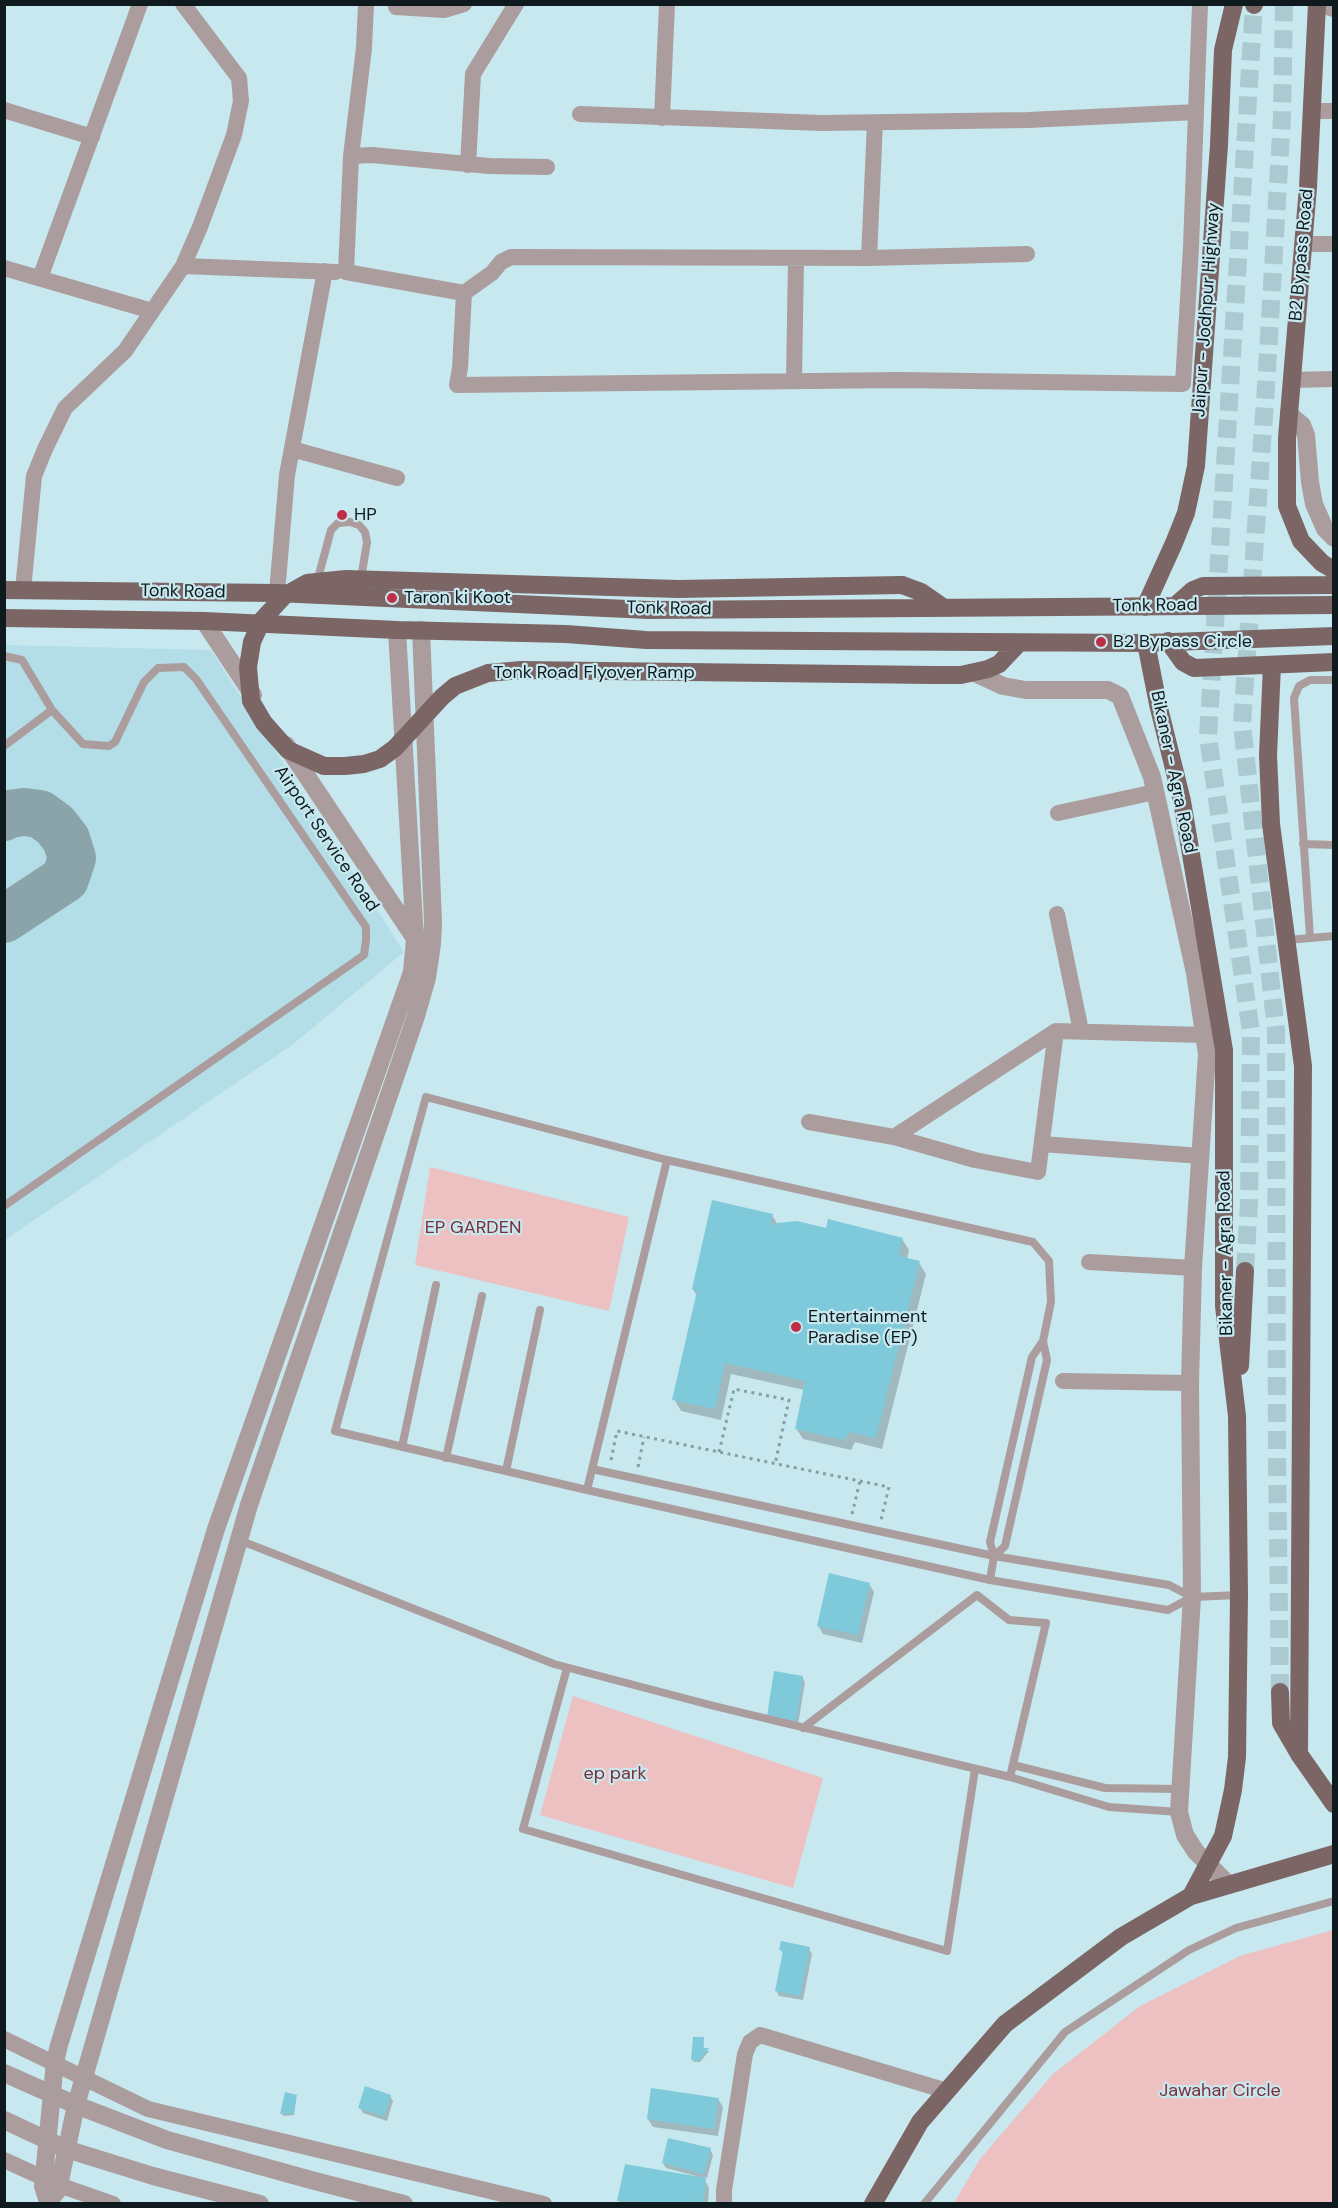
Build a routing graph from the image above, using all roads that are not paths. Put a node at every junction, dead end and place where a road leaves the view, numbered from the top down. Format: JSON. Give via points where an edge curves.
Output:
{"nodes":[{"id":1,"x":140,"y":4,"type":"edge"},
{"id":2,"x":183,"y":4,"type":"edge"},
{"id":3,"x":366,"y":4,"type":"edge"},
{"id":4,"x":464,"y":4,"type":"edge"},
{"id":5,"x":516,"y":4,"type":"edge"},
{"id":6,"x":667,"y":4,"type":"edge"},
{"id":7,"x":1200,"y":4,"type":"edge"},
{"id":8,"x":1234,"y":4,"type":"edge"},
{"id":9,"x":1318,"y":4,"type":"edge"},
{"id":10,"x":395,"y":5,"type":"edge"},
{"id":11,"x":1334,"y":9,"type":"edge"},
{"id":12,"x":4,"y":110,"type":"edge"},
{"id":13,"x":1312,"y":111,"type":"junction"},
{"id":14,"x":1334,"y":111,"type":"edge"},
{"id":15,"x":1196,"y":112,"type":"junction"},
{"id":16,"x":580,"y":114,"type":"dead end"},
{"id":17,"x":662,"y":118,"type":"junction"},
{"id":18,"x":875,"y":122,"type":"junction"},
{"id":19,"x":92,"y":137,"type":"junction"},
{"id":20,"x":351,"y":156,"type":"junction"},
{"id":21,"x":468,"y":165,"type":"junction"},
{"id":22,"x":547,"y":166,"type":"dead end"},
{"id":23,"x":1303,"y":244,"type":"junction"},
{"id":24,"x":1334,"y":244,"type":"edge"},
{"id":25,"x":1027,"y":254,"type":"dead end"},
{"id":26,"x":796,"y":258,"type":"junction"},
{"id":27,"x":869,"y":258,"type":"junction"},
{"id":28,"x":183,"y":266,"type":"junction"},
{"id":29,"x":4,"y":268,"type":"edge"},
{"id":30,"x":325,"y":271,"type":"junction"},
{"id":31,"x":346,"y":272,"type":"junction"},
{"id":32,"x":40,"y":278,"type":"junction"},
{"id":33,"x":464,"y":293,"type":"junction"},
{"id":34,"x":152,"y":310,"type":"junction"},
{"id":35,"x":1334,"y":379,"type":"edge"},
{"id":36,"x":1291,"y":380,"type":"junction"},
{"id":37,"x":794,"y":381,"type":"junction"},
{"id":38,"x":1289,"y":414,"type":"junction"},
{"id":39,"x":292,"y":449,"type":"junction"},
{"id":40,"x":397,"y":478,"type":"dead end"},
{"id":41,"x":1334,"y":538,"type":"edge"},
{"id":42,"x":1334,"y":570,"type":"edge"},
{"id":43,"x":1334,"y":585,"type":"edge"},
{"id":44,"x":4,"y":590,"type":"edge"},
{"id":45,"x":23,"y":590,"type":"junction"},
{"id":46,"x":277,"y":593,"type":"junction"},
{"id":47,"x":315,"y":595,"type":"junction"},
{"id":48,"x":358,"y":596,"type":"junction"},
{"id":49,"x":1176,"y":605,"type":"junction"},
{"id":50,"x":1334,"y":605,"type":"edge"},
{"id":51,"x":1145,"y":607,"type":"junction"},
{"id":52,"x":944,"y":608,"type":"junction"},
{"id":53,"x":4,"y":618,"type":"edge"},
{"id":54,"x":204,"y":621,"type":"junction"},
{"id":55,"x":397,"y":630,"type":"junction"},
{"id":56,"x":421,"y":630,"type":"junction"},
{"id":57,"x":1332,"y":636,"type":"edge"},
{"id":58,"x":1168,"y":641,"type":"junction"},
{"id":59,"x":1019,"y":643,"type":"junction"},
{"id":60,"x":1146,"y":643,"type":"junction"},
{"id":61,"x":4,"y":656,"type":"edge"},
{"id":62,"x":1334,"y":663,"type":"edge"},
{"id":63,"x":1272,"y":665,"type":"junction"},
{"id":64,"x":975,"y":673,"type":"junction"},
{"id":65,"x":1334,"y":680,"type":"edge"},
{"id":66,"x":52,"y":710,"type":"junction"},
{"id":67,"x":4,"y":746,"type":"edge"},
{"id":68,"x":1155,"y":792,"type":"junction"},
{"id":69,"x":1058,"y":813,"type":"dead end"},
{"id":70,"x":1303,"y":844,"type":"junction"},
{"id":71,"x":1334,"y":845,"type":"edge"},
{"id":72,"x":1057,"y":914,"type":"dead end"},
{"id":73,"x":1334,"y":936,"type":"edge"},
{"id":74,"x":1310,"y":937,"type":"junction"},
{"id":75,"x":415,"y":939,"type":"junction"},
{"id":76,"x":1287,"y":940,"type":"junction"},
{"id":77,"x":1056,"y":1031,"type":"junction"},
{"id":78,"x":1081,"y":1032,"type":"junction"},
{"id":79,"x":1204,"y":1035,"type":"junction"},
{"id":80,"x":809,"y":1122,"type":"dead end"},
{"id":81,"x":894,"y":1137,"type":"junction"},
{"id":82,"x":1042,"y":1144,"type":"junction"},
{"id":83,"x":1200,"y":1156,"type":"junction"},
{"id":84,"x":667,"y":1160,"type":"junction"},
{"id":85,"x":4,"y":1206,"type":"edge"},
{"id":86,"x":1089,"y":1262,"type":"dead end"},
{"id":87,"x":1193,"y":1268,"type":"junction"},
{"id":88,"x":1245,"y":1271,"type":"tunnel mouth"},
{"id":89,"x":436,"y":1285,"type":"dead end"},
{"id":90,"x":482,"y":1296,"type":"dead end"},
{"id":91,"x":540,"y":1310,"type":"dead end"},
{"id":92,"x":1043,"y":1341,"type":"junction"},
{"id":93,"x":1064,"y":1381,"type":"dead end"},
{"id":94,"x":1190,"y":1383,"type":"junction"},
{"id":95,"x":1237,"y":1416,"type":"junction"},
{"id":96,"x":402,"y":1447,"type":"junction"},
{"id":97,"x":446,"y":1458,"type":"junction"},
{"id":98,"x":592,"y":1469,"type":"junction"},
{"id":99,"x":506,"y":1471,"type":"junction"},
{"id":100,"x":587,"y":1490,"type":"junction"},
{"id":101,"x":238,"y":1540,"type":"junction"},
{"id":102,"x":994,"y":1556,"type":"junction"},
{"id":103,"x":990,"y":1580,"type":"junction"},
{"id":104,"x":1239,"y":1595,"type":"junction"},
{"id":105,"x":1192,"y":1597,"type":"junction"},
{"id":106,"x":567,"y":1668,"type":"junction"},
{"id":107,"x":1280,"y":1692,"type":"tunnel mouth"},
{"id":108,"x":803,"y":1728,"type":"junction"},
{"id":109,"x":1299,"y":1754,"type":"junction"},
{"id":110,"x":1013,"y":1765,"type":"junction"},
{"id":111,"x":975,"y":1769,"type":"junction"},
{"id":112,"x":1010,"y":1777,"type":"junction"},
{"id":113,"x":1180,"y":1789,"type":"junction"},
{"id":114,"x":1334,"y":1804,"type":"edge"},
{"id":115,"x":1179,"y":1812,"type":"junction"},
{"id":116,"x":1334,"y":1854,"type":"edge"},
{"id":117,"x":1209,"y":1863,"type":"junction"},
{"id":118,"x":1229,"y":1885,"type":"junction"},
{"id":119,"x":1191,"y":1896,"type":"junction"},
{"id":120,"x":1334,"y":1901,"type":"edge"},
{"id":121,"x":4,"y":2039,"type":"edge"},
{"id":122,"x":55,"y":2062,"type":"junction"},
{"id":123,"x":4,"y":2073,"type":"edge"},
{"id":124,"x":84,"y":2076,"type":"junction"},
{"id":125,"x":946,"y":2091,"type":"junction"},
{"id":126,"x":51,"y":2094,"type":"junction"},
{"id":127,"x":76,"y":2105,"type":"junction"},
{"id":128,"x":4,"y":2120,"type":"edge"},
{"id":129,"x":46,"y":2141,"type":"junction"},
{"id":130,"x":66,"y":2149,"type":"junction"},
{"id":131,"x":4,"y":2160,"type":"edge"},
{"id":132,"x":51,"y":2182,"type":"junction"},
{"id":133,"x":48,"y":2203,"type":"edge"},
{"id":134,"x":113,"y":2204,"type":"edge"},
{"id":135,"x":260,"y":2204,"type":"edge"},
{"id":136,"x":404,"y":2204,"type":"edge"},
{"id":137,"x":544,"y":2204,"type":"edge"},
{"id":138,"x":724,"y":2204,"type":"edge"},
{"id":139,"x":873,"y":2204,"type":"edge"},
{"id":140,"x":924,"y":2204,"type":"edge"}],
"edges":[{"from":1,"to":19,"type":"street"},
{"from":2,"to":28,"type":"street","via":[[239,78],[241,101],[234,135]]},
{"from":3,"to":20,"type":"street"},
{"from":4,"to":10,"type":"street","via":[[444,10]]},
{"from":5,"to":21,"type":"street","via":[[473,74]]},
{"from":6,"to":17,"type":"street"},
{"from":7,"to":15,"type":"street"},
{"from":8,"to":51,"type":"main road","name":"Jaipur - Jodhpur Highway","via":[[1223,50],[1196,466],[1186,513]]},
{"from":9,"to":11,"type":"street"},
{"from":9,"to":13,"type":"main road","name":"B2 Bypass Road"},
{"from":12,"to":19,"type":"street"},
{"from":13,"to":14,"type":"street"},
{"from":13,"to":23,"type":"main road","name":"B2 Bypass Road"},
{"from":15,"to":18,"type":"street"},
{"from":15,"to":37,"type":"street","via":[[1183,384]]},
{"from":16,"to":17,"type":"street"},
{"from":17,"to":18,"type":"street"},
{"from":18,"to":27,"type":"street"},
{"from":19,"to":32,"type":"street"},
{"from":20,"to":21,"type":"street"},
{"from":20,"to":31,"type":"street"},
{"from":21,"to":22,"type":"street"},
{"from":23,"to":24,"type":"street"},
{"from":23,"to":36,"type":"main road","name":"B2 Bypass Road"},
{"from":25,"to":27,"type":"street"},
{"from":26,"to":27,"type":"street"},
{"from":26,"to":33,"type":"street","via":[[512,257]]},
{"from":26,"to":37,"type":"street"},
{"from":28,"to":30,"type":"street"},
{"from":28,"to":34,"type":"street"},
{"from":29,"to":32,"type":"street"},
{"from":30,"to":31,"type":"street"},
{"from":30,"to":39,"type":"street"},
{"from":31,"to":33,"type":"street"},
{"from":32,"to":34,"type":"street"},
{"from":33,"to":37,"type":"street","via":[[457,385]]},
{"from":34,"to":45,"type":"street","via":[[125,351],[65,408],[45,449],[34,476]]},
{"from":35,"to":36,"type":"street"},
{"from":36,"to":38,"type":"main road","name":"B2 Bypass Road"},
{"from":38,"to":41,"type":"street","via":[[1302,425],[1306,435],[1314,504],[1325,529]]},
{"from":38,"to":42,"type":"main road","name":"B2 Bypass Road","via":[[1287,506],[1301,541]]},
{"from":39,"to":40,"type":"street"},
{"from":39,"to":46,"type":"street"},
{"from":43,"to":49,"type":"main road","via":[[1203,586]]},
{"from":44,"to":45,"type":"main road","name":"Tonk Road"},
{"from":45,"to":46,"type":"main road","name":"Tonk Road"},
{"from":46,"to":47,"type":"main road","name":"Tonk Road"},
{"from":47,"to":48,"type":"main road","name":"Tonk Road"},
{"from":47,"to":48,"type":"lane","via":[[331,530],[338,523],[350,522],[365,532],[367,542]]},
{"from":48,"to":52,"type":"main road","name":"Tonk Road","via":[[650,610]]},
{"from":49,"to":50,"type":"main road","name":"Tonk Road"},
{"from":49,"to":51,"type":"main road","name":"Tonk Road"},
{"from":51,"to":52,"type":"main road","name":"Tonk Road"},
{"from":52,"to":64,"type":"main road","name":"Tonk Road Flyover Ramp","bridge":true,"via":[[902,585],[678,589],[356,580],[307,583],[284,596],[262,620],[252,642],[248,667],[251,701],[288,750],[324,766],[345,766],[380,759],[455,686],[488,673]]},
{"from":53,"to":54,"type":"main road","name":"Tonk Road"},
{"from":54,"to":55,"type":"main road","name":"Tonk Road"},
{"from":54,"to":75,"type":"street"},
{"from":55,"to":56,"type":"main road","name":"Tonk Road"},
{"from":55,"to":75,"type":"street"},
{"from":56,"to":59,"type":"main road","name":"Tonk Road","via":[[646,640]]},
{"from":56,"to":101,"type":"street","via":[[433,922],[427,978]]},
{"from":57,"to":58,"type":"main road","name":"Tonk Road"},
{"from":58,"to":60,"type":"main road","name":"Tonk Road"},
{"from":58,"to":63,"type":"main road","via":[[1183,662],[1194,668]]},
{"from":59,"to":60,"type":"main road","name":"Tonk Road"},
{"from":59,"to":64,"type":"main road","name":"Tonk Road Flyover Ramp","via":[[999,664]]},
{"from":60,"to":95,"type":"main road","name":"Bikaner - Agra Road","via":[[1182,801],[1224,1050],[1224,1306]]},
{"from":61,"to":66,"type":"lane","name":"Airport Service Road","via":[[22,660]]},
{"from":62,"to":63,"type":"main road"},
{"from":63,"to":76,"type":"main road","via":[[1268,755],[1271,824]]},
{"from":64,"to":68,"type":"street","via":[[1003,686],[1026,690],[1108,690],[1120,696]]},
{"from":65,"to":70,"type":"lane","via":[[1310,680],[1299,686],[1294,698]]},
{"from":66,"to":67,"type":"lane"},
{"from":66,"to":85,"type":"lane","name":"Airport Service Road","via":[[83,744],[109,746],[115,742],[144,682],[158,668],[184,667],[366,927],[366,940],[364,955]]},
{"from":68,"to":69,"type":"street"},
{"from":68,"to":79,"type":"street","via":[[1195,973]]},
{"from":70,"to":71,"type":"lane"},
{"from":70,"to":74,"type":"lane"},
{"from":72,"to":78,"type":"street"},
{"from":73,"to":74,"type":"lane"},
{"from":74,"to":76,"type":"lane"},
{"from":75,"to":122,"type":"street","via":[[412,972],[216,1529]]},
{"from":76,"to":109,"type":"main road","via":[[1302,1066]]},
{"from":77,"to":78,"type":"street"},
{"from":77,"to":81,"type":"street"},
{"from":77,"to":82,"type":"street"},
{"from":78,"to":79,"type":"street"},
{"from":79,"to":83,"type":"street","via":[[1207,1054]]},
{"from":80,"to":81,"type":"street"},
{"from":81,"to":82,"type":"street","via":[[975,1160],[1038,1172]]},
{"from":82,"to":83,"type":"street"},
{"from":83,"to":87,"type":"street"},
{"from":84,"to":92,"type":"lane","via":[[1033,1242],[1049,1261],[1051,1302]]},
{"from":84,"to":96,"type":"lane","via":[[426,1097],[335,1431]]},
{"from":84,"to":98,"type":"lane"},
{"from":86,"to":87,"type":"street"},
{"from":87,"to":94,"type":"street"},
{"from":88,"to":95,"type":"main road"},
{"from":89,"to":96,"type":"lane"},
{"from":90,"to":97,"type":"lane"},
{"from":91,"to":99,"type":"lane"},
{"from":92,"to":102,"type":"lane","via":[[1032,1357],[995,1519],[990,1542]]},
{"from":92,"to":102,"type":"lane","via":[[1047,1360],[1005,1546]]},
{"from":93,"to":94,"type":"street"},
{"from":94,"to":105,"type":"street"},
{"from":95,"to":104,"type":"main road","name":"Bikaner - Agra Road"},
{"from":96,"to":97,"type":"lane"},
{"from":97,"to":99,"type":"lane"},
{"from":98,"to":100,"type":"lane"},
{"from":98,"to":102,"type":"lane"},
{"from":99,"to":100,"type":"lane"},
{"from":100,"to":103,"type":"lane"},
{"from":101,"to":106,"type":"lane"},
{"from":101,"to":124,"type":"street"},
{"from":102,"to":103,"type":"lane"},
{"from":102,"to":105,"type":"lane","via":[[1169,1585]]},
{"from":103,"to":105,"type":"lane","via":[[1168,1610]]},
{"from":104,"to":105,"type":"lane"},
{"from":104,"to":117,"type":"main road","name":"Bikaner - Agra Road","via":[[1237,1757],[1223,1836]]},
{"from":105,"to":113,"type":"street"},
{"from":106,"to":108,"type":"lane"},
{"from":106,"to":111,"type":"lane","via":[[523,1829],[947,1951]]},
{"from":107,"to":109,"type":"main road","via":[[1281,1723]]},
{"from":108,"to":110,"type":"lane","via":[[977,1595],[1009,1620],[1046,1623]]},
{"from":108,"to":111,"type":"lane"},
{"from":109,"to":114,"type":"main road"},
{"from":110,"to":112,"type":"lane"},
{"from":110,"to":113,"type":"lane","via":[[1105,1788]]},
{"from":111,"to":112,"type":"lane"},
{"from":112,"to":115,"type":"lane","via":[[1108,1807]]},
{"from":113,"to":115,"type":"street"},
{"from":115,"to":117,"type":"street","via":[[1185,1835]]},
{"from":116,"to":118,"type":"main road"},
{"from":117,"to":118,"type":"street"},
{"from":117,"to":119,"type":"main road","name":"Bikaner - Agra Road"},
{"from":118,"to":119,"type":"main road"},
{"from":119,"to":125,"type":"main road","via":[[1121,1936],[1005,2024]]},
{"from":120,"to":140,"type":"lane","via":[[1236,1928],[1189,1950],[1065,2032]]},
{"from":121,"to":122,"type":"street"},
{"from":122,"to":124,"type":"street"},
{"from":122,"to":126,"type":"street"},
{"from":123,"to":126,"type":"street"},
{"from":124,"to":127,"type":"street"},
{"from":124,"to":137,"type":"street","via":[[148,2109]]},
{"from":125,"to":138,"type":"street","via":[[760,2035],[750,2042],[745,2054]]},
{"from":125,"to":139,"type":"main road","via":[[920,2122]]},
{"from":126,"to":127,"type":"street"},
{"from":126,"to":129,"type":"street"},
{"from":127,"to":130,"type":"street"},
{"from":127,"to":136,"type":"street","via":[[167,2140]]},
{"from":128,"to":129,"type":"street"},
{"from":129,"to":130,"type":"street"},
{"from":129,"to":132,"type":"street"},
{"from":130,"to":132,"type":"street"},
{"from":130,"to":135,"type":"street"},
{"from":131,"to":132,"type":"street"},
{"from":132,"to":133,"type":"street","via":[[43,2186]]},
{"from":132,"to":134,"type":"street"}]}
